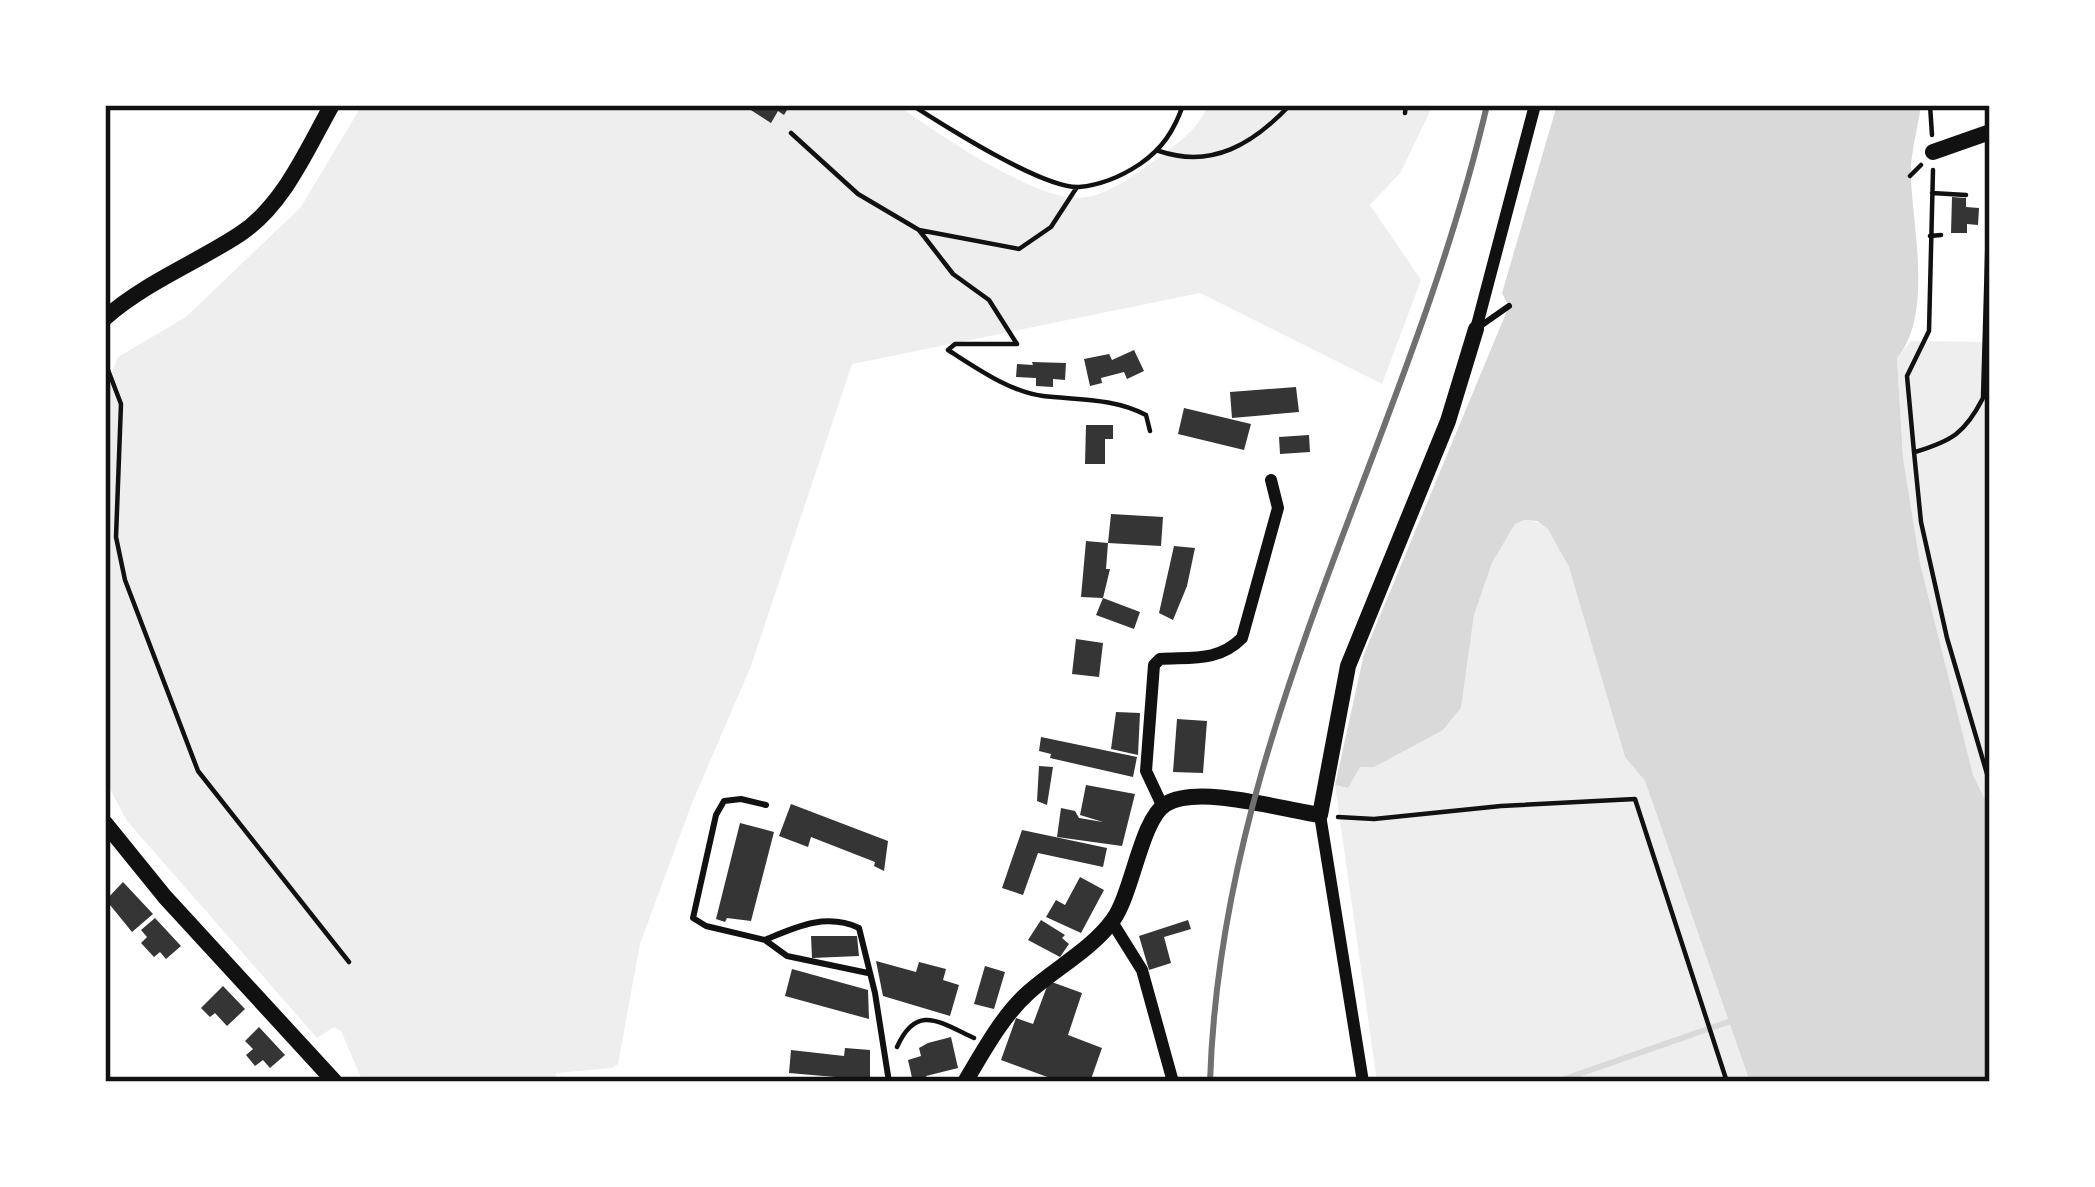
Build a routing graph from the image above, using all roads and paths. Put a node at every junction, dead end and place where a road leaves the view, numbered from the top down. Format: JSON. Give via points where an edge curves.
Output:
{"nodes":[{"id":1,"x":332,"y":105,"type":"edge"},
{"id":2,"x":912,"y":105,"type":"edge"},
{"id":3,"x":1183,"y":105,"type":"edge"},
{"id":4,"x":1290,"y":105,"type":"edge"},
{"id":5,"x":1534,"y":105,"type":"edge"},
{"id":6,"x":1990,"y":132,"type":"edge"},
{"id":7,"x":791,"y":133,"type":"dead end"},
{"id":8,"x":1159,"y":151,"type":"junction"},
{"id":9,"x":1934,"y":152,"type":"joint"},
{"id":10,"x":1990,"y":154,"type":"edge"},
{"id":11,"x":1077,"y":187,"type":"junction"},
{"id":12,"x":1932,"y":193,"type":"junction"},
{"id":13,"x":1966,"y":195,"type":"dead end"},
{"id":14,"x":920,"y":230,"type":"junction"},
{"id":15,"x":1930,"y":236,"type":"junction"},
{"id":16,"x":1941,"y":236,"type":"dead end"},
{"id":17,"x":1509,"y":306,"type":"dead end"},
{"id":18,"x":105,"y":318,"type":"edge"},
{"id":19,"x":1476,"y":329,"type":"junction"},
{"id":20,"x":105,"y":362,"type":"edge"},
{"id":21,"x":1150,"y":431,"type":"dead end"},
{"id":22,"x":1914,"y":452,"type":"junction"},
{"id":23,"x":1270,"y":480,"type":"dead end"},
{"id":24,"x":1990,"y":784,"type":"edge"},
{"id":25,"x":1162,"y":805,"type":"junction"},
{"id":26,"x":766,"y":806,"type":"dead end"},
{"id":27,"x":1320,"y":815,"type":"junction"},
{"id":28,"x":105,"y":823,"type":"edge"},
{"id":29,"x":1112,"y":922,"type":"junction"},
{"id":30,"x":765,"y":940,"type":"junction"},
{"id":31,"x":349,"y":962,"type":"dead end"},
{"id":32,"x":868,"y":973,"type":"junction"},
{"id":33,"x":987,"y":1045,"type":"junction"},
{"id":34,"x":887,"y":1069,"type":"junction"},
{"id":35,"x":334,"y":1082,"type":"edge"},
{"id":36,"x":889,"y":1082,"type":"edge"},
{"id":37,"x":965,"y":1082,"type":"edge"},
{"id":38,"x":1173,"y":1082,"type":"edge"},
{"id":39,"x":1363,"y":1082,"type":"edge"},
{"id":40,"x":1727,"y":1082,"type":"edge"}],
"edges":[{"from":1,"to":18,"type":"street","via":[[285,187],[252,224]]},
{"from":2,"to":11,"type":"path","via":[[1053,183]]},
{"from":3,"to":8,"type":"path"},
{"from":4,"to":8,"type":"path","via":[[1220,154],[1199,160]]},
{"from":5,"to":19,"type":"street"},
{"from":6,"to":9,"type":"street"},
{"from":7,"to":14,"type":"path","via":[[858,194]]},
{"from":8,"to":11,"type":"path","via":[[1121,177]]},
{"from":9,"to":12,"type":"path"},
{"from":10,"to":22,"type":"path","via":[[1983,398],[1970,424]]},
{"from":11,"to":14,"type":"path","via":[[1051,227],[1019,249]]},
{"from":12,"to":13,"type":"path"},
{"from":12,"to":15,"type":"path"},
{"from":14,"to":21,"type":"path","via":[[953,274],[989,300],[1017,344],[948,350],[1037,395],[1138,411]]},
{"from":15,"to":16,"type":"path"},
{"from":15,"to":22,"type":"path","via":[[1929,332],[1907,376]]},
{"from":17,"to":19,"type":"lane"},
{"from":19,"to":27,"type":"street","via":[[1448,422],[1348,667]]},
{"from":20,"to":31,"type":"path","via":[[121,404],[116,537],[125,580],[185,743],[198,771]]},
{"from":22,"to":24,"type":"path","via":[[1947,638]]},
{"from":23,"to":25,"type":"street","via":[[1278,508],[1241,638],[1227,652],[1154,665],[1146,771]]},
{"from":25,"to":27,"type":"street","via":[[1225,798]]},
{"from":25,"to":29,"type":"street"},
{"from":26,"to":30,"type":"lane","via":[[724,801],[693,918]]},
{"from":27,"to":39,"type":"street"},
{"from":27,"to":40,"type":"path","via":[[1374,819],[1635,799]]},
{"from":28,"to":35,"type":"street"},
{"from":29,"to":33,"type":"street","via":[[1025,995]]},
{"from":29,"to":38,"type":"street","via":[[1142,970]]},
{"from":30,"to":32,"type":"lane","via":[[788,956]]},
{"from":30,"to":32,"type":"lane","via":[[806,922],[846,922],[859,928]]},
{"from":32,"to":34,"type":"lane"},
{"from":33,"to":34,"type":"path","via":[[917,1019]]},
{"from":33,"to":37,"type":"street"},
{"from":34,"to":36,"type":"lane"}]}
